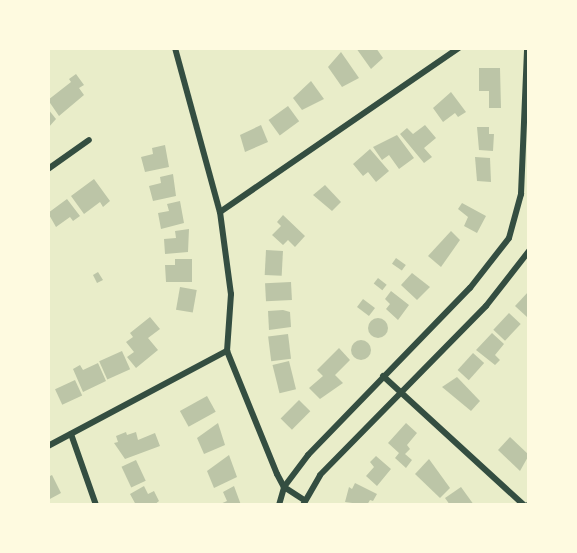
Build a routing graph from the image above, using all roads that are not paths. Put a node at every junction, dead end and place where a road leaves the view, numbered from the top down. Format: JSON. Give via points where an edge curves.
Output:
{"nodes":[{"id":1,"x":175,"y":48,"type":"edge"},
{"id":2,"x":459,"y":48,"type":"edge"},
{"id":3,"x":527,"y":48,"type":"edge"},
{"id":4,"x":88,"y":140,"type":"dead end"},
{"id":5,"x":48,"y":169,"type":"edge"},
{"id":6,"x":220,"y":212,"type":"junction"},
{"id":7,"x":529,"y":251,"type":"edge"},
{"id":8,"x":227,"y":351,"type":"junction"},
{"id":9,"x":383,"y":376,"type":"junction"},
{"id":10,"x":399,"y":391,"type":"junction"},
{"id":11,"x":71,"y":434,"type":"junction"},
{"id":12,"x":48,"y":446,"type":"edge"},
{"id":13,"x":284,"y":487,"type":"junction"},
{"id":14,"x":303,"y":503,"type":"edge"},
{"id":15,"x":96,"y":505,"type":"edge"},
{"id":16,"x":279,"y":505,"type":"edge"},
{"id":17,"x":524,"y":505,"type":"edge"}],
"edges":[{"from":1,"to":6,"type":"street"},
{"from":2,"to":6,"type":"street"},
{"from":3,"to":9,"type":"street","via":[[521,194],[509,238],[470,288]]},
{"from":4,"to":5,"type":"street"},
{"from":6,"to":8,"type":"street","via":[[231,294]]},
{"from":7,"to":10,"type":"street","via":[[486,306]]},
{"from":8,"to":11,"type":"street"},
{"from":8,"to":13,"type":"street"},
{"from":9,"to":10,"type":"street"},
{"from":9,"to":13,"type":"street"},
{"from":10,"to":14,"type":"street","via":[[320,474]]},
{"from":10,"to":17,"type":"street"},
{"from":11,"to":12,"type":"street"},
{"from":11,"to":15,"type":"street"},
{"from":13,"to":14,"type":"street"},
{"from":13,"to":16,"type":"street"}]}
